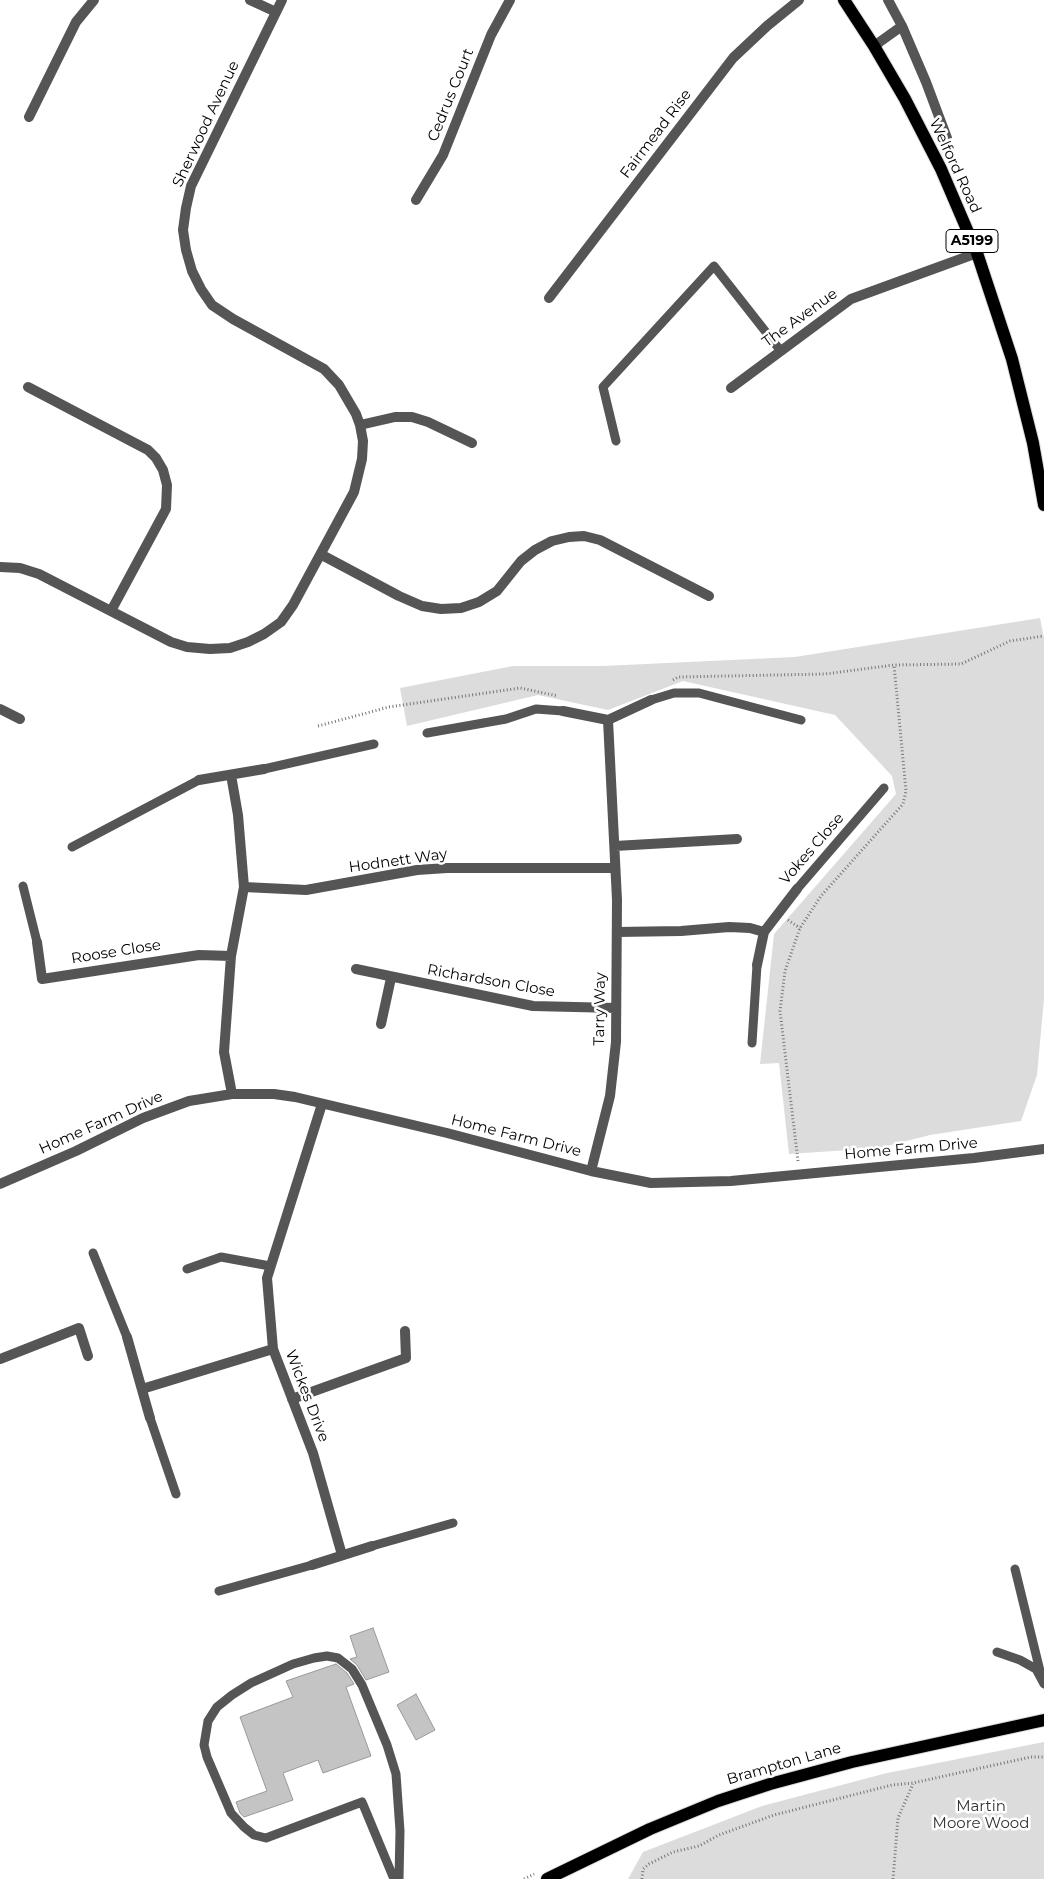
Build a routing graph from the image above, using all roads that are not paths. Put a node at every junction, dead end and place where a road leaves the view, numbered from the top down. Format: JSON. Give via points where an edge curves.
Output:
{"nodes":[{"id":1,"x":94,"y":0,"type":"edge"},
{"id":2,"x":250,"y":0,"type":"edge"},
{"id":3,"x":282,"y":0,"type":"edge"},
{"id":4,"x":510,"y":0,"type":"edge"},
{"id":5,"x":799,"y":0,"type":"edge"},
{"id":6,"x":844,"y":0,"type":"edge"},
{"id":7,"x":888,"y":0,"type":"edge"},
{"id":8,"x":276,"y":12,"type":"junction"},
{"id":9,"x":902,"y":26,"type":"junction"},
{"id":10,"x":874,"y":46,"type":"junction"},
{"id":11,"x":29,"y":117,"type":"dead end"},
{"id":12,"x":947,"y":138,"type":"dead end"},
{"id":13,"x":416,"y":200,"type":"dead end"},
{"id":14,"x":977,"y":253,"type":"junction"},
{"id":15,"x":549,"y":298,"type":"dead end"},
{"id":16,"x":780,"y":350,"type":"junction"},
{"id":17,"x":28,"y":387,"type":"dead end"},
{"id":18,"x":731,"y":388,"type":"dead end"},
{"id":19,"x":360,"y":425,"type":"junction"},
{"id":20,"x":616,"y":441,"type":"dead end"},
{"id":21,"x":472,"y":443,"type":"dead end"},
{"id":22,"x":1044,"y":505,"type":"edge"},
{"id":23,"x":322,"y":555,"type":"junction"},
{"id":24,"x":0,"y":567,"type":"edge"},
{"id":25,"x":709,"y":596,"type":"dead end"},
{"id":26,"x":111,"y":611,"type":"junction"},
{"id":27,"x":651,"y":700,"type":"joint"},
{"id":28,"x":0,"y":709,"type":"edge"},
{"id":29,"x":563,"y":712,"type":"joint"},
{"id":30,"x":20,"y":719,"type":"dead end"},
{"id":31,"x":608,"y":720,"type":"junction"},
{"id":32,"x":801,"y":720,"type":"dead end"},
{"id":33,"x":426,"y":733,"type":"dead end"},
{"id":34,"x":374,"y":744,"type":"dead end"},
{"id":35,"x":264,"y":769,"type":"joint"},
{"id":36,"x":231,"y":775,"type":"junction"},
{"id":37,"x":199,"y":780,"type":"joint"},
{"id":38,"x":884,"y":788,"type":"dead end"},
{"id":39,"x":737,"y":839,"type":"dead end"},
{"id":40,"x":615,"y":846,"type":"junction"},
{"id":41,"x":72,"y":848,"type":"dead end"},
{"id":42,"x":615,"y":868,"type":"junction"},
{"id":43,"x":23,"y":886,"type":"dead end"},
{"id":44,"x":244,"y":887,"type":"junction"},
{"id":45,"x":796,"y":889,"type":"joint"},
{"id":46,"x":618,"y":932,"type":"junction"},
{"id":47,"x":764,"y":932,"type":"junction"},
{"id":48,"x":37,"y":942,"type":"joint"},
{"id":49,"x":231,"y":956,"type":"junction"},
{"id":50,"x":756,"y":965,"type":"joint"},
{"id":51,"x":356,"y":970,"type":"dead end"},
{"id":52,"x":392,"y":978,"type":"junction"},
{"id":53,"x":616,"y":1008,"type":"junction"},
{"id":54,"x":381,"y":1024,"type":"dead end"},
{"id":55,"x":752,"y":1043,"type":"dead end"},
{"id":56,"x":232,"y":1094,"type":"junction"},
{"id":57,"x":322,"y":1104,"type":"junction"},
{"id":58,"x":1044,"y":1149,"type":"edge"},
{"id":59,"x":591,"y":1171,"type":"junction"},
{"id":60,"x":0,"y":1184,"type":"edge"},
{"id":61,"x":93,"y":1253,"type":"dead end"},
{"id":62,"x":270,"y":1266,"type":"junction"},
{"id":63,"x":187,"y":1269,"type":"dead end"},
{"id":64,"x":405,"y":1331,"type":"dead end"},
{"id":65,"x":127,"y":1337,"type":"joint"},
{"id":66,"x":273,"y":1349,"type":"junction"},
{"id":67,"x":88,"y":1356,"type":"dead end"},
{"id":68,"x":0,"y":1359,"type":"edge"},
{"id":69,"x":142,"y":1388,"type":"junction"},
{"id":70,"x":292,"y":1399,"type":"junction"},
{"id":71,"x":150,"y":1418,"type":"joint"},
{"id":72,"x":176,"y":1494,"type":"dead end"},
{"id":73,"x":453,"y":1524,"type":"dead end"},
{"id":74,"x":372,"y":1546,"type":"joint"},
{"id":75,"x":342,"y":1555,"type":"junction"},
{"id":76,"x":312,"y":1565,"type":"joint"},
{"id":77,"x":1015,"y":1569,"type":"dead end"},
{"id":78,"x":219,"y":1591,"type":"dead end"},
{"id":79,"x":997,"y":1652,"type":"dead end"},
{"id":80,"x":1043,"y":1680,"type":"edge"},
{"id":81,"x":1044,"y":1720,"type":"edge"},
{"id":82,"x":394,"y":1879,"type":"edge"},
{"id":83,"x":399,"y":1879,"type":"edge"},
{"id":84,"x":547,"y":1879,"type":"edge"}],
"edges":[{"from":1,"to":11,"type":"street","via":[[76,22]]},
{"from":2,"to":8,"type":"street"},
{"from":3,"to":8,"type":"street","name":"Sherwood Avenue"},
{"from":4,"to":13,"type":"street","name":"Cedrus Court","via":[[491,35],[443,155]]},
{"from":5,"to":15,"type":"street","name":"Fairmead Rise","via":[[733,58]]},
{"from":6,"to":10,"type":"main road","name":"Welford Road","number":"A5199"},
{"from":7,"to":9,"type":"street","name":"Welford Road"},
{"from":8,"to":19,"type":"street","name":"Sherwood Avenue","via":[[191,186],[184,230],[186,250],[192,271],[212,305],[324,369],[350,402]]},
{"from":9,"to":10,"type":"street"},
{"from":9,"to":12,"type":"street","name":"Welford Road"},
{"from":10,"to":14,"type":"main road","name":"Welford Road","number":"A5199","via":[[941,169]]},
{"from":14,"to":16,"type":"street","name":"The Avenue","via":[[851,299]]},
{"from":14,"to":22,"type":"main road","name":"Welford Road","number":"A5199","via":[[1012,359],[1033,443]]},
{"from":16,"to":18,"type":"street","name":"The Avenue"},
{"from":16,"to":20,"type":"lane","via":[[714,266],[603,387]]},
{"from":17,"to":26,"type":"street","via":[[148,450],[163,470],[167,485],[166,509]]},
{"from":19,"to":21,"type":"street","via":[[395,417],[412,417]]},
{"from":19,"to":23,"type":"street","name":"Sherwood Avenue","via":[[363,441],[358,482]]},
{"from":23,"to":25,"type":"street","via":[[422,606],[461,608],[497,591],[521,561],[535,550],[552,541],[584,536],[600,540]]},
{"from":23,"to":26,"type":"street","name":"Sherwood Avenue","via":[[281,622],[264,634],[230,648],[187,647]]},
{"from":24,"to":26,"type":"street","name":"Sherwood Avenue","via":[[20,568],[39,574]]},
{"from":27,"to":31,"type":"street"},
{"from":27,"to":32,"type":"lane","via":[[674,693],[699,693]]},
{"from":28,"to":30,"type":"street"},
{"from":29,"to":31,"type":"street"},
{"from":29,"to":33,"type":"lane","via":[[536,708],[506,719]]},
{"from":31,"to":40,"type":"street","name":"Tarry Way"},
{"from":34,"to":35,"type":"lane"},
{"from":35,"to":36,"type":"street"},
{"from":36,"to":37,"type":"street"},
{"from":36,"to":44,"type":"street"},
{"from":37,"to":41,"type":"lane"},
{"from":38,"to":45,"type":"lane","name":"Vokes Close"},
{"from":39,"to":40,"type":"street"},
{"from":40,"to":42,"type":"street","name":"Tarry Way"},
{"from":42,"to":44,"type":"street","name":"Hodnett Way","via":[[447,868],[417,870],[306,890]]},
{"from":42,"to":46,"type":"street","name":"Tarry Way"},
{"from":43,"to":48,"type":"lane"},
{"from":44,"to":49,"type":"street"},
{"from":45,"to":47,"type":"street","name":"Vokes Close"},
{"from":46,"to":47,"type":"street","via":[[729,927]]},
{"from":46,"to":53,"type":"street","name":"Tarry Way"},
{"from":47,"to":50,"type":"street","name":"Vokes Close"},
{"from":48,"to":49,"type":"street","name":"Roose Close","via":[[42,979],[200,955]]},
{"from":49,"to":56,"type":"street","via":[[224,1052]]},
{"from":50,"to":55,"type":"lane","name":"Vokes Close"},
{"from":51,"to":52,"type":"street","name":"Richardson Close"},
{"from":52,"to":53,"type":"street","name":"Richardson Close","via":[[533,1006]]},
{"from":52,"to":54,"type":"street"},
{"from":53,"to":59,"type":"street","name":"Tarry Way","via":[[614,1070]]},
{"from":56,"to":57,"type":"street","name":"Home Farm Drive","via":[[274,1094]]},
{"from":56,"to":60,"type":"street","name":"Home Farm Drive","via":[[190,1101],[143,1118]]},
{"from":57,"to":59,"type":"street","name":"Home Farm Drive"},
{"from":57,"to":62,"type":"street","name":"Wickes Drive"},
{"from":58,"to":59,"type":"street","name":"Home Farm Drive","via":[[1010,1155],[731,1181],[652,1183]]},
{"from":61,"to":65,"type":"lane"},
{"from":62,"to":63,"type":"lane","via":[[221,1258]]},
{"from":62,"to":66,"type":"street","name":"Wickes Drive","via":[[267,1278]]},
{"from":64,"to":70,"type":"street","via":[[406,1358]]},
{"from":65,"to":69,"type":"street"},
{"from":66,"to":69,"type":"street"},
{"from":66,"to":70,"type":"street","name":"Wickes Drive"},
{"from":67,"to":68,"type":"street","via":[[78,1328]]},
{"from":69,"to":71,"type":"street"},
{"from":70,"to":75,"type":"street","name":"Wickes Drive","via":[[313,1453]]},
{"from":71,"to":72,"type":"lane"},
{"from":73,"to":74,"type":"lane"},
{"from":74,"to":75,"type":"street"},
{"from":75,"to":76,"type":"street"},
{"from":76,"to":78,"type":"lane"},
{"from":77,"to":80,"type":"lane"},
{"from":79,"to":80,"type":"lane","via":[[1028,1664]]},
{"from":81,"to":84,"type":"main road","name":"Brampton Lane","via":[[852,1762],[770,1784],[650,1829]]},
{"from":82,"to":83,"type":"lane","via":[[362,1802],[266,1838],[254,1835],[244,1827],[231,1813],[204,1745],[208,1721],[218,1707],[251,1683],[314,1658],[338,1658],[352,1669],[362,1685],[396,1774]]}]}
